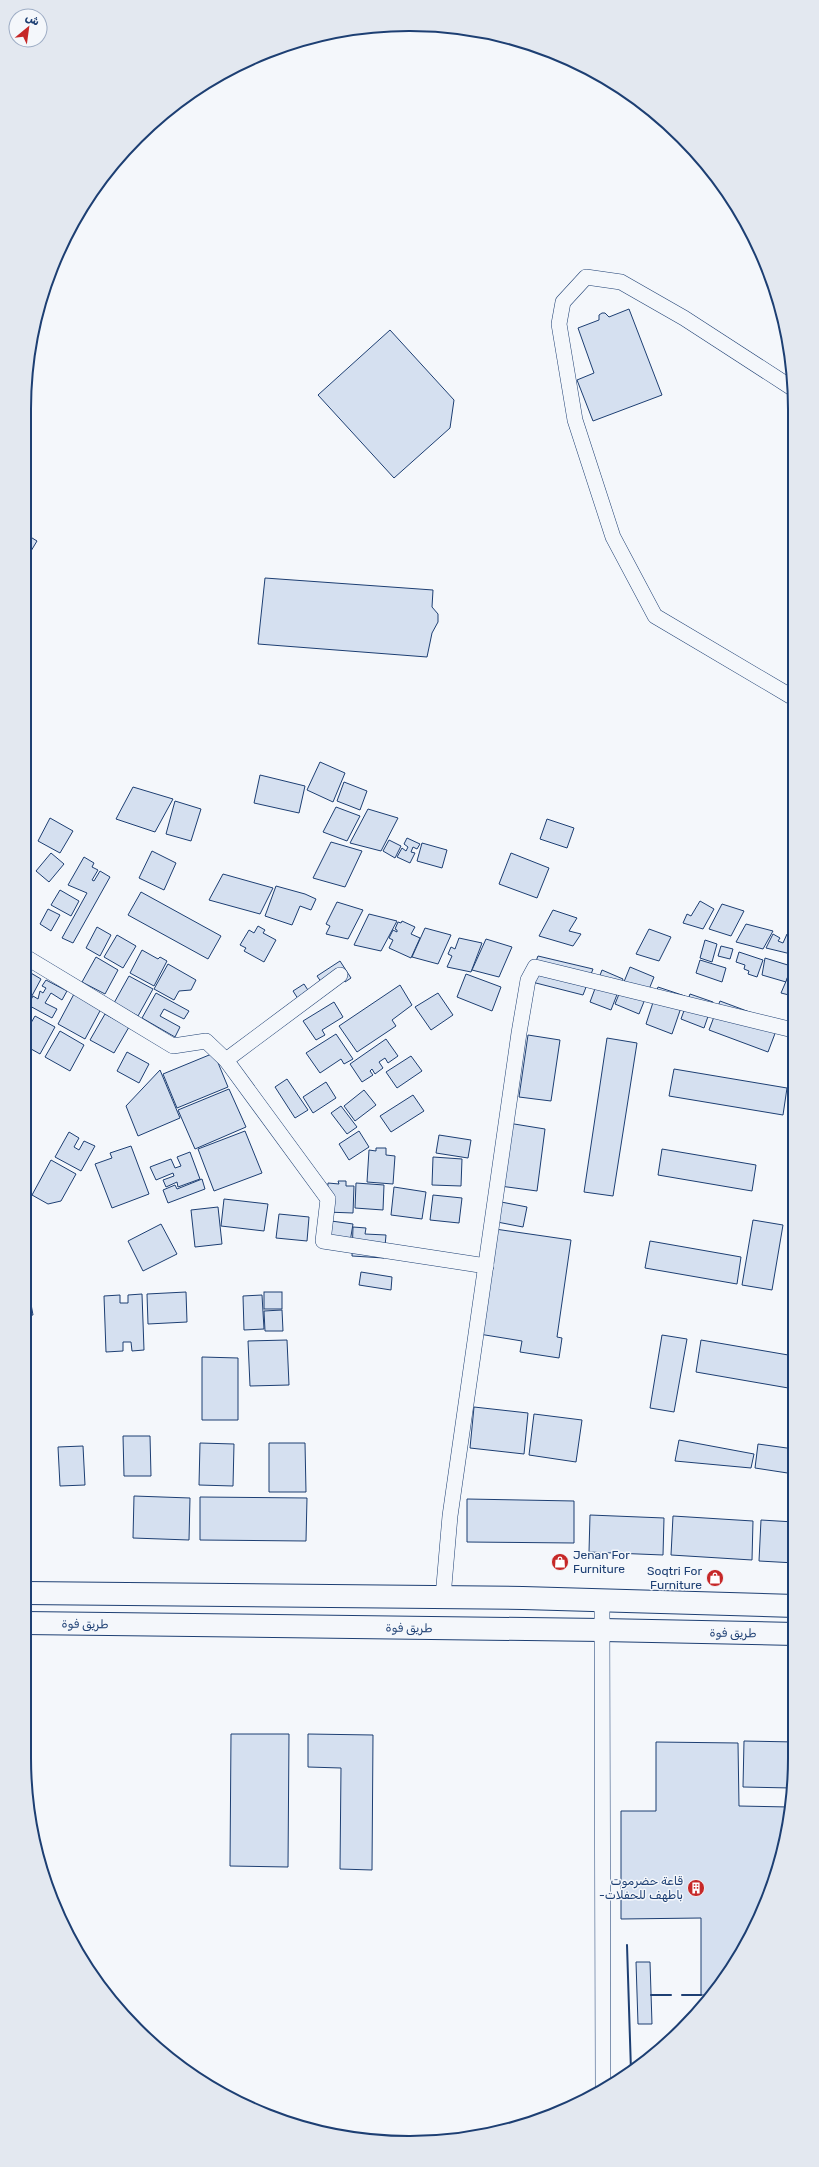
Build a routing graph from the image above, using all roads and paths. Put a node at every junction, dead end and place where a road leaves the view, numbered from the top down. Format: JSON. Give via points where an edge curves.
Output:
{"nodes":[{"id":1,"x":787,"y":385,"type":"edge"},
{"id":2,"x":788,"y":695,"type":"edge"},
{"id":3,"x":31,"y":960,"type":"edge"},
{"id":4,"x":340,"y":975,"type":"dead end"},
{"id":5,"x":788,"y":1029,"type":"edge"},
{"id":6,"x":226,"y":1060,"type":"junction"},
{"id":7,"x":486,"y":1266,"type":"junction"},
{"id":8,"x":31,"y":1593,"type":"edge"},
{"id":9,"x":443,"y":1597,"type":"junction"},
{"id":10,"x":602,"y":1601,"type":"junction"},
{"id":11,"x":788,"y":1606,"type":"edge"},
{"id":12,"x":31,"y":1623,"type":"edge"},
{"id":13,"x":602,"y":1630,"type":"junction"},
{"id":14,"x":788,"y":1634,"type":"edge"},
{"id":15,"x":603,"y":2083,"type":"edge"}],
"edges":[{"from":1,"to":2,"type":"street","via":[[684,318],[621,282],[586,277],[563,302],[559,324],[575,420],[613,537],[655,616]]},
{"from":3,"to":6,"type":"street","via":[[173,1046],[206,1040]]},
{"from":4,"to":6,"type":"street"},
{"from":5,"to":7,"type":"street","via":[[535,967],[528,980]]},
{"from":6,"to":7,"type":"street","via":[[328,1199],[323,1241]]},
{"from":7,"to":9,"type":"street","via":[[450,1516]]},
{"from":8,"to":9,"type":"highway"},
{"from":9,"to":10,"type":"highway"},
{"from":10,"to":11,"type":"highway"},
{"from":10,"to":13,"type":"street"},
{"from":12,"to":13,"type":"highway","name":"طريق فوة"},
{"from":13,"to":14,"type":"highway","name":"طريق فوة"},
{"from":13,"to":15,"type":"street"}]}
